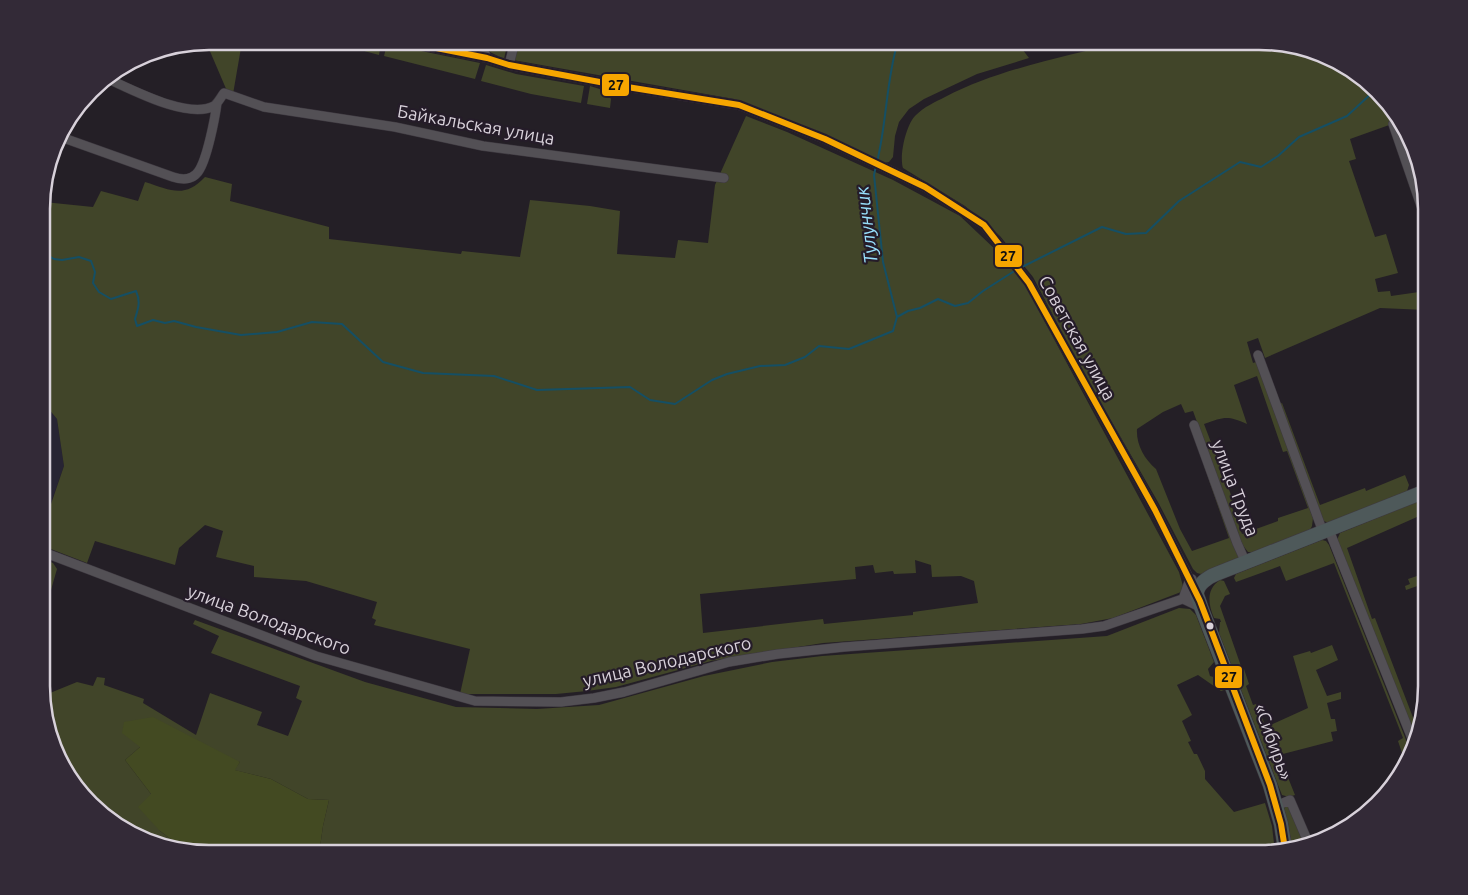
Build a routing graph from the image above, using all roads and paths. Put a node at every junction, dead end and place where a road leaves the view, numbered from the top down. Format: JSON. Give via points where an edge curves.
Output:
{"nodes":[{"id":1,"x":453,"y":50,"type":"edge"},
{"id":2,"x":483,"y":50,"type":"edge"},
{"id":3,"x":512,"y":50,"type":"edge"},
{"id":4,"x":487,"y":58,"type":"junction"},
{"id":5,"x":508,"y":65,"type":"junction"},
{"id":6,"x":114,"y":82,"type":"edge"},
{"id":7,"x":216,"y":103,"type":"junction"},
{"id":8,"x":1393,"y":124,"type":"dead end"},
{"id":9,"x":66,"y":139,"type":"edge"},
{"id":10,"x":724,"y":178,"type":"dead end"},
{"id":11,"x":1417,"y":195,"type":"edge"},
{"id":12,"x":1258,"y":355,"type":"dead end"},
{"id":13,"x":1194,"y":426,"type":"dead end"},
{"id":14,"x":1418,"y":494,"type":"edge"},
{"id":15,"x":1326,"y":531,"type":"junction"},
{"id":16,"x":50,"y":555,"type":"edge"},
{"id":17,"x":1246,"y":562,"type":"junction"},
{"id":18,"x":1190,"y":579,"type":"junction"},
{"id":19,"x":1204,"y":581,"type":"junction"},
{"id":20,"x":1197,"y":594,"type":"junction"},
{"id":21,"x":1183,"y":599,"type":"junction"},
{"id":22,"x":1202,"y":608,"type":"junction"},
{"id":23,"x":1410,"y":736,"type":"edge"},
{"id":24,"x":1276,"y":806,"type":"junction"},
{"id":25,"x":1306,"y":838,"type":"edge"},
{"id":26,"x":1284,"y":843,"type":"edge"}],
"edges":[{"from":1,"to":4,"type":"street","name":"Советская улица"},
{"from":2,"to":4,"type":"street"},
{"from":3,"to":5,"type":"street"},
{"from":4,"to":5,"type":"street","name":"Советская улица"},
{"from":5,"to":18,"type":"street","name":"Советская улица","via":[[739,106],[824,139],[925,187],[984,224],[1029,283]]},
{"from":6,"to":7,"type":"street","via":[[166,104],[184,108],[201,109]]},
{"from":7,"to":9,"type":"street","via":[[202,166],[189,178],[179,179]]},
{"from":7,"to":10,"type":"street","name":"Байкальская улица","via":[[224,93],[264,106],[395,127],[483,146]]},
{"from":8,"to":11,"type":"street"},
{"from":12,"to":15,"type":"street"},
{"from":13,"to":17,"type":"street","name":"улица Труда"},
{"from":14,"to":15,"type":"highway"},
{"from":15,"to":17,"type":"highway"},
{"from":15,"to":23,"type":"street"},
{"from":16,"to":21,"type":"street","name":"улица Володарского","via":[[316,656],[475,702],[561,702],[594,698],[729,662],[778,654],[1096,627]]},
{"from":17,"to":19,"type":"highway"},
{"from":18,"to":19,"type":"street"},
{"from":18,"to":20,"type":"street","name":"Советская улица"},
{"from":18,"to":21,"type":"street"},
{"from":19,"to":20,"type":"highway"},
{"from":20,"to":21,"type":"street","name":"улица Володарского"},
{"from":20,"to":22,"type":"highway","name":"«Сибирь»"},
{"from":21,"to":22,"type":"street"},
{"from":22,"to":24,"type":"highway","name":"«Сибирь»"},
{"from":24,"to":25,"type":"street","via":[[1290,800]]},
{"from":24,"to":26,"type":"highway","name":"«Сибирь»"}]}
